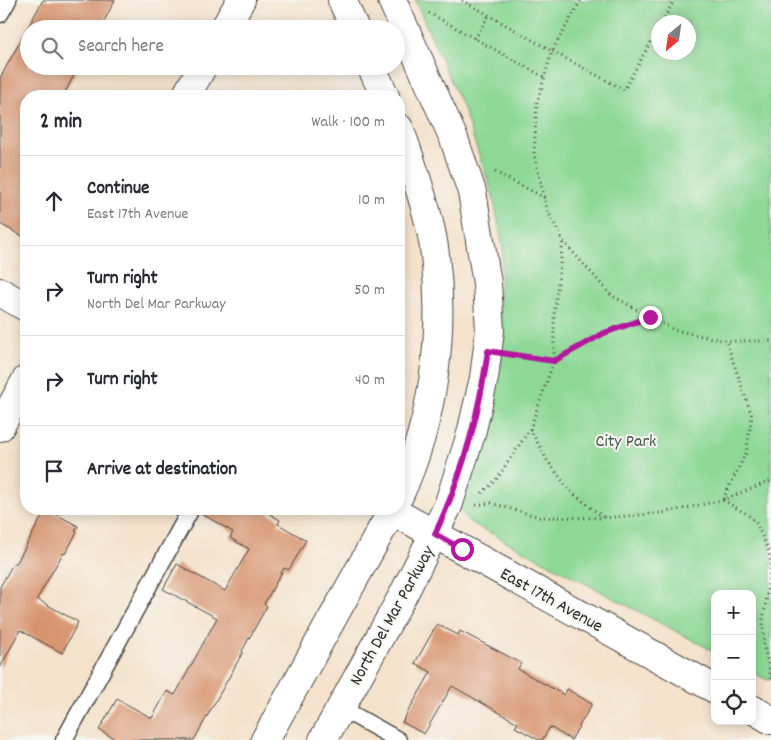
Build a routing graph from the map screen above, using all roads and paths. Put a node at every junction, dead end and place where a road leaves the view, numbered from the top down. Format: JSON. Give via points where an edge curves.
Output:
{"nodes":[{"id":1,"x":8,"y":0,"type":"edge"},
{"id":2,"x":240,"y":0,"type":"edge"},
{"id":3,"x":342,"y":0,"type":"edge"},
{"id":4,"x":462,"y":0,"type":"edge"},
{"id":5,"x":581,"y":0,"type":"edge"},
{"id":6,"x":674,"y":0,"type":"edge"},
{"id":7,"x":393,"y":3,"type":"edge"},
{"id":8,"x":0,"y":14,"type":"edge"},
{"id":9,"x":488,"y":15,"type":"junction"},
{"id":10,"x":666,"y":15,"type":"edge"},
{"id":11,"x":229,"y":20,"type":"edge"},
{"id":12,"x":351,"y":20,"type":"edge"},
{"id":13,"x":401,"y":20,"type":"edge"},
{"id":14,"x":405,"y":30,"type":"edge"},
{"id":15,"x":475,"y":39,"type":"junction"},
{"id":16,"x":651,"y":41,"type":"edge"},
{"id":17,"x":552,"y":51,"type":"junction"},
{"id":18,"x":198,"y":75,"type":"edge"},
{"id":19,"x":375,"y":75,"type":"edge"},
{"id":20,"x":544,"y":77,"type":"junction"},
{"id":21,"x":189,"y":90,"type":"edge"},
{"id":22,"x":382,"y":90,"type":"edge"},
{"id":23,"x":405,"y":146,"type":"edge"},
{"id":24,"x":487,"y":168,"type":"dead end"},
{"id":25,"x":545,"y":198,"type":"junction"},
{"id":26,"x":563,"y":241,"type":"junction"},
{"id":27,"x":0,"y":292,"type":"edge"},
{"id":28,"x":20,"y":304,"type":"edge"},
{"id":29,"x":650,"y":317,"type":"junction"},
{"id":30,"x":726,"y":341,"type":"junction"},
{"id":31,"x":771,"y":341,"type":"edge"},
{"id":32,"x":488,"y":351,"type":"junction"},
{"id":33,"x":554,"y":361,"type":"junction"},
{"id":34,"x":20,"y":391,"type":"edge"},
{"id":35,"x":0,"y":427,"type":"edge"},
{"id":36,"x":530,"y":429,"type":"junction"},
{"id":37,"x":405,"y":481,"type":"edge"},
{"id":38,"x":771,"y":481,"type":"edge"},
{"id":39,"x":481,"y":494,"type":"dead end"},
{"id":40,"x":723,"y":500,"type":"junction"},
{"id":41,"x":475,"y":506,"type":"dead end"},
{"id":42,"x":405,"y":514,"type":"edge"},
{"id":43,"x":188,"y":515,"type":"edge"},
{"id":44,"x":388,"y":515,"type":"edge"},
{"id":45,"x":603,"y":518,"type":"junction"},
{"id":46,"x":435,"y":534,"type":"junction"},
{"id":47,"x":771,"y":682,"type":"edge"},
{"id":48,"x":711,"y":687,"type":"edge"},
{"id":49,"x":341,"y":708,"type":"junction"},
{"id":50,"x":756,"y":712,"type":"edge"},
{"id":51,"x":771,"y":720,"type":"edge"},
{"id":52,"x":64,"y":740,"type":"edge"},
{"id":53,"x":265,"y":740,"type":"edge"},
{"id":54,"x":322,"y":740,"type":"edge"},
{"id":55,"x":398,"y":740,"type":"edge"}],
"edges":[{"from":1,"to":8,"type":"lane"},
{"from":2,"to":11,"type":"street"},
{"from":3,"to":12,"type":"street"},
{"from":4,"to":9,"type":"path"},
{"from":5,"to":17,"type":"path"},
{"from":6,"to":10,"type":"path"},
{"from":7,"to":13,"type":"street","name":"North Del Mar Parkway"},
{"from":7,"to":15,"type":"path","via":[[408,1]]},
{"from":9,"to":15,"type":"path"},
{"from":9,"to":17,"type":"path"},
{"from":14,"to":32,"type":"street","name":"North Del Mar Parkway","via":[[454,139],[472,192],[487,283]]},
{"from":15,"to":20,"type":"path"},
{"from":16,"to":17,"type":"path","via":[[624,90]]},
{"from":17,"to":20,"type":"path"},
{"from":18,"to":21,"type":"street"},
{"from":19,"to":22,"type":"street"},
{"from":20,"to":25,"type":"path","via":[[537,103],[534,154]]},
{"from":23,"to":37,"type":"street","via":[[424,202],[435,253],[439,294],[432,388],[414,463]]},
{"from":24,"to":25,"type":"path"},
{"from":25,"to":26,"type":"path","via":[[547,210]]},
{"from":26,"to":29,"type":"path","via":[[611,295]]},
{"from":26,"to":33,"type":"path","via":[[554,315]]},
{"from":27,"to":28,"type":"street"},
{"from":29,"to":30,"type":"path","via":[[674,330]]},
{"from":29,"to":33,"type":"path","via":[[604,333]]},
{"from":30,"to":31,"type":"path"},
{"from":30,"to":40,"type":"path","via":[[752,416],[746,453]]},
{"from":32,"to":33,"type":"path"},
{"from":32,"to":46,"type":"street","name":"North Del Mar Parkway","via":[[471,434],[448,506]]},
{"from":33,"to":36,"type":"path"},
{"from":34,"to":35,"type":"street"},
{"from":36,"to":39,"type":"path","via":[[496,480]]},
{"from":36,"to":45,"type":"path","via":[[570,491]]},
{"from":38,"to":40,"type":"path"},
{"from":40,"to":45,"type":"path","via":[[662,514]]},
{"from":40,"to":47,"type":"path","via":[[755,521],[769,551],[771,566],[763,621],[764,648]]},
{"from":41,"to":45,"type":"path","via":[[491,503],[540,517]]},
{"from":42,"to":46,"type":"street","name":"East 17th Avenue"},
{"from":43,"to":52,"type":"lane"},
{"from":44,"to":53,"type":"street"},
{"from":46,"to":48,"type":"street","name":"East 17th Avenue"},
{"from":46,"to":49,"type":"street","name":"North Del Mar Parkway"},
{"from":49,"to":54,"type":"street","name":"North Del Mar Parkway"},
{"from":49,"to":55,"type":"lane"},
{"from":50,"to":51,"type":"street"}]}
